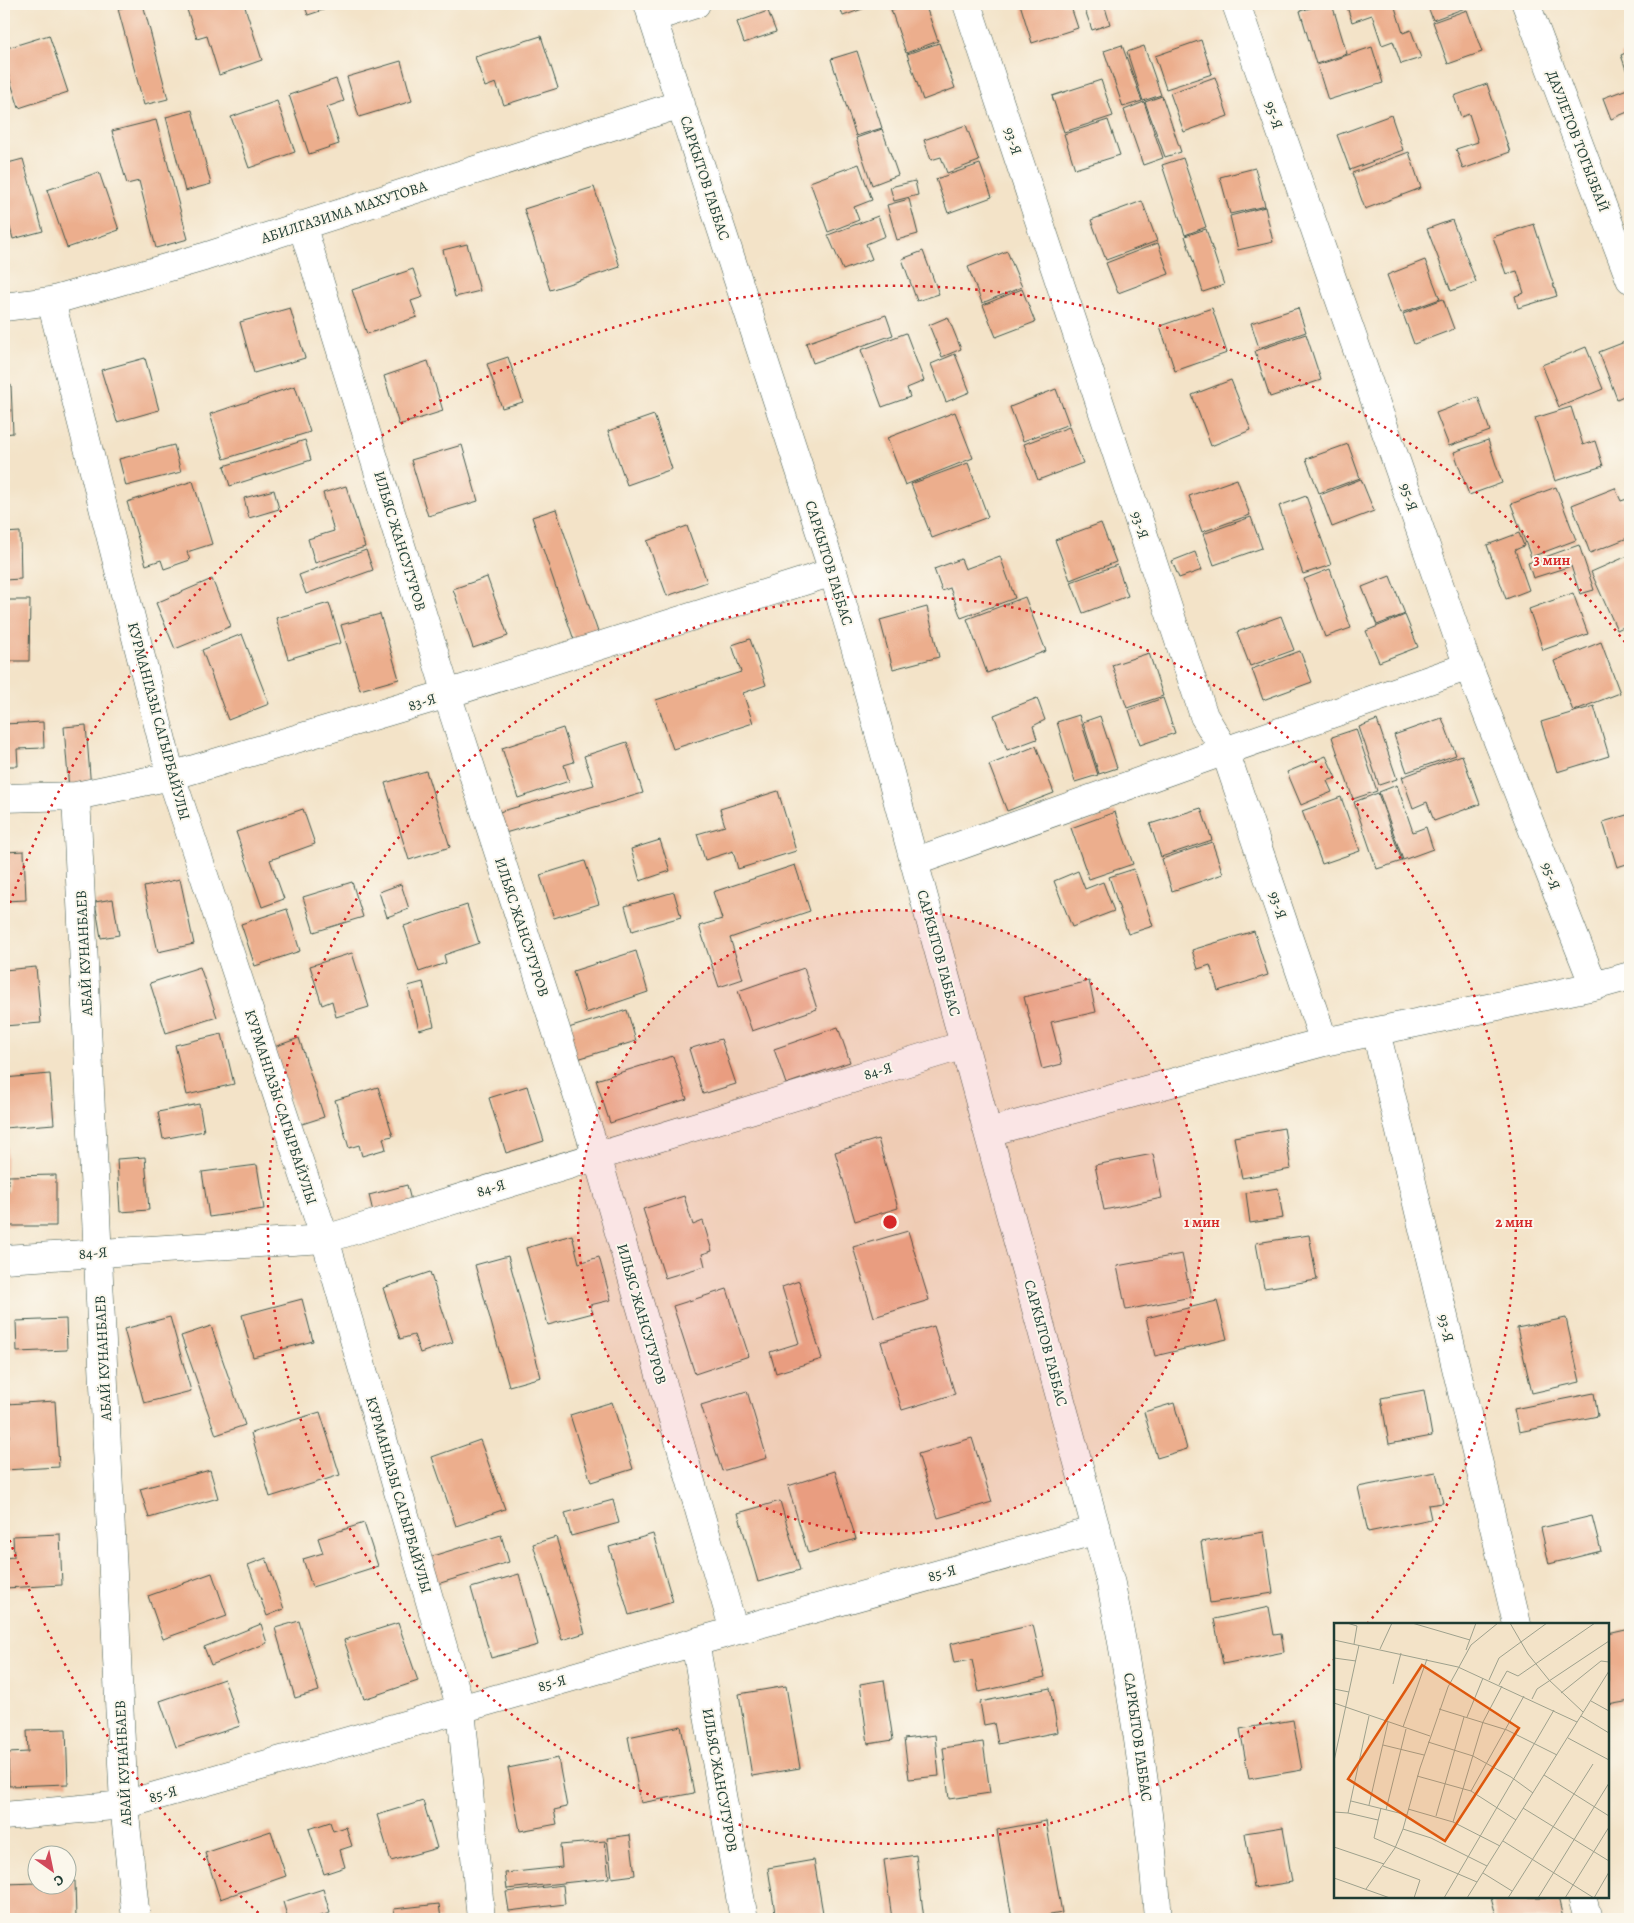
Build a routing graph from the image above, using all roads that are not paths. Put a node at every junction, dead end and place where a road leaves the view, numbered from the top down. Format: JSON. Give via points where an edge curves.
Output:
{"nodes":[{"id":1,"x":696,"y":4,"type":"edge"},
{"id":2,"x":967,"y":4,"type":"edge"},
{"id":3,"x":1236,"y":4,"type":"edge"},
{"id":4,"x":1526,"y":4,"type":"edge"},
{"id":5,"x":650,"y":11,"type":"edge"},
{"id":6,"x":681,"y":104,"type":"junction"},
{"id":7,"x":302,"y":226,"type":"junction"},
{"id":8,"x":1630,"y":279,"type":"edge"},
{"id":9,"x":51,"y":301,"type":"junction"},
{"id":10,"x":4,"y":307,"type":"edge"},
{"id":11,"x":833,"y":572,"type":"junction"},
{"id":12,"x":1469,"y":666,"type":"junction"},
{"id":13,"x":447,"y":694,"type":"junction"},
{"id":14,"x":1225,"y":751,"type":"junction"},
{"id":15,"x":171,"y":776,"type":"junction"},
{"id":16,"x":76,"y":796,"type":"junction"},
{"id":17,"x":4,"y":798,"type":"edge"},
{"id":18,"x":914,"y":862,"type":"junction"},
{"id":19,"x":1630,"y":976,"type":"edge"},
{"id":20,"x":1594,"y":986,"type":"junction"},
{"id":21,"x":1376,"y":1031,"type":"junction"},
{"id":22,"x":1324,"y":1042,"type":"junction"},
{"id":23,"x":964,"y":1045,"type":"junction"},
{"id":24,"x":989,"y":1132,"type":"junction"},
{"id":25,"x":597,"y":1156,"type":"junction"},
{"id":26,"x":325,"y":1239,"type":"junction"},
{"id":27,"x":98,"y":1252,"type":"junction"},
{"id":28,"x":4,"y":1259,"type":"edge"},
{"id":29,"x":1097,"y":1530,"type":"junction"},
{"id":30,"x":1517,"y":1623,"type":"edge"},
{"id":31,"x":734,"y":1631,"type":"junction"},
{"id":32,"x":695,"y":1642,"type":"junction"},
{"id":33,"x":461,"y":1709,"type":"junction"},
{"id":34,"x":124,"y":1805,"type":"junction"},
{"id":35,"x":4,"y":1816,"type":"edge"},
{"id":36,"x":1582,"y":1898,"type":"edge"},
{"id":37,"x":136,"y":1919,"type":"edge"},
{"id":38,"x":480,"y":1919,"type":"edge"},
{"id":39,"x":744,"y":1919,"type":"edge"},
{"id":40,"x":1158,"y":1919,"type":"edge"},
{"id":41,"x":1588,"y":1919,"type":"edge"}],
"edges":[{"from":1,"to":5,"type":"street"},
{"from":2,"to":14,"type":"street","name":"93-Я","via":[[1204,716]]},
{"from":3,"to":12,"type":"street","name":"95-Я"},
{"from":4,"to":8,"type":"street","name":"ДАУЛЕТОВ ТОГЫЗБАЙ"},
{"from":5,"to":6,"type":"street","name":"САРКЫТОВ ГАББАС"},
{"from":6,"to":7,"type":"street","name":"АБИЛГАЗИМА МАХУТОВА"},
{"from":6,"to":11,"type":"street","name":"САРКЫТОВ ГАББАС"},
{"from":7,"to":9,"type":"street","name":"АБИЛГАЗИМА МАХУТОВА"},
{"from":7,"to":13,"type":"street","name":"ИЛЬЯС ЖАНСУГУРОВ"},
{"from":9,"to":10,"type":"street","name":"АБИЛГАЗИМА МАХУТОВА"},
{"from":9,"to":15,"type":"street","name":"КУРМАНГАЗЫ САГЫРБАЙУЛЫ"},
{"from":11,"to":13,"type":"street","name":"83-Я"},
{"from":11,"to":18,"type":"street","name":"САРКЫТОВ ГАББАС"},
{"from":12,"to":14,"type":"street"},
{"from":12,"to":20,"type":"street","name":"95-Я"},
{"from":13,"to":15,"type":"street","name":"83-Я"},
{"from":13,"to":25,"type":"street","name":"ИЛЬЯС ЖАНСУГУРОВ"},
{"from":14,"to":18,"type":"street"},
{"from":14,"to":22,"type":"street","name":"93-Я"},
{"from":15,"to":16,"type":"street","name":"83-Я"},
{"from":15,"to":26,"type":"street","name":"КУРМАНГАЗЫ САГЫРБАЙУЛЫ"},
{"from":16,"to":17,"type":"street","name":"83-Я"},
{"from":16,"to":27,"type":"street","name":"АБАЙ КУНАНБАЕВ"},
{"from":18,"to":23,"type":"street","name":"САРКЫТОВ ГАББАС"},
{"from":19,"to":20,"type":"street"},
{"from":20,"to":21,"type":"street"},
{"from":21,"to":22,"type":"street"},
{"from":21,"to":30,"type":"street","name":"93-Я"},
{"from":22,"to":24,"type":"street"},
{"from":23,"to":24,"type":"street","name":"САРКЫТОВ ГАББАС"},
{"from":23,"to":25,"type":"street","name":"84-Я"},
{"from":24,"to":29,"type":"street","name":"САРКЫТОВ ГАББАС"},
{"from":25,"to":26,"type":"street","name":"84-Я"},
{"from":25,"to":31,"type":"street","name":"ИЛЬЯС ЖАНСУГУРОВ"},
{"from":26,"to":27,"type":"street","name":"84-Я"},
{"from":26,"to":33,"type":"street","name":"КУРМАНГАЗЫ САГЫРБАЙУЛЫ"},
{"from":27,"to":28,"type":"street","name":"84-Я"},
{"from":27,"to":34,"type":"street","name":"АБАЙ КУНАНБАЕВ"},
{"from":29,"to":31,"type":"street","name":"85-Я"},
{"from":29,"to":40,"type":"street","name":"САРКЫТОВ ГАББАС","via":[[1130,1679],[1153,1852]]},
{"from":31,"to":32,"type":"street","name":"85-Я"},
{"from":32,"to":33,"type":"street","name":"85-Я"},
{"from":32,"to":39,"type":"street","name":"ИЛЬЯС ЖАНСУГУРОВ"},
{"from":33,"to":34,"type":"street","name":"85-Я"},
{"from":33,"to":38,"type":"street","name":"КУРМАНГАЗЫ САГЫРБАЙУЛЫ"},
{"from":34,"to":35,"type":"street","name":"85-Я"},
{"from":34,"to":37,"type":"street","name":"АБАЙ КУНАНБАЕВ"},
{"from":36,"to":41,"type":"street"}]}
